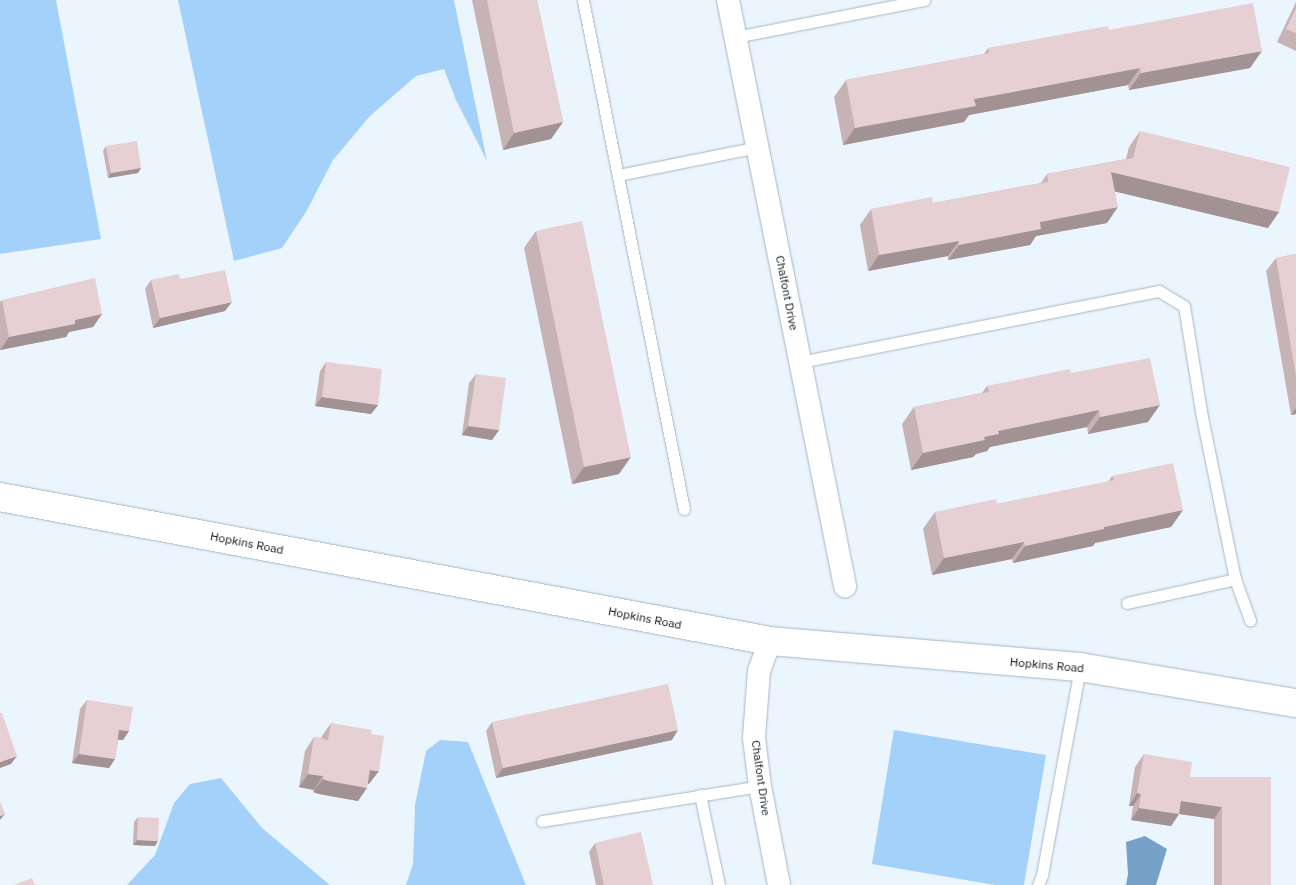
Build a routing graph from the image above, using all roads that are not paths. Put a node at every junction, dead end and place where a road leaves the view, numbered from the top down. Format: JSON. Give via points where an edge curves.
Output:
{"nodes":[{"id":1,"x":583,"y":0,"type":"edge"},
{"id":2,"x":728,"y":0,"type":"edge"},
{"id":3,"x":924,"y":0,"type":"edge"},
{"id":4,"x":735,"y":37,"type":"junction"},
{"id":5,"x":758,"y":147,"type":"junction"},
{"id":6,"x":618,"y":175,"type":"junction"},
{"id":7,"x":800,"y":362,"type":"junction"},
{"id":8,"x":0,"y":497,"type":"edge"},
{"id":9,"x":684,"y":510,"type":"dead end"},
{"id":10,"x":1235,"y":579,"type":"junction"},
{"id":11,"x":845,"y":586,"type":"dead end"},
{"id":12,"x":1127,"y":603,"type":"dead end"},
{"id":13,"x":1250,"y":620,"type":"dead end"},
{"id":14,"x":770,"y":641,"type":"junction"},
{"id":15,"x":1080,"y":668,"type":"junction"},
{"id":16,"x":1296,"y":703,"type":"edge"},
{"id":17,"x":760,"y":786,"type":"junction"},
{"id":18,"x":700,"y":795,"type":"junction"},
{"id":19,"x":542,"y":821,"type":"dead end"},
{"id":20,"x":720,"y":885,"type":"edge"},
{"id":21,"x":779,"y":885,"type":"edge"},
{"id":22,"x":1038,"y":885,"type":"edge"}],
"edges":[{"from":1,"to":6,"type":"lane"},
{"from":2,"to":4,"type":"street","name":"Chalfont Drive"},
{"from":3,"to":4,"type":"lane"},
{"from":4,"to":5,"type":"street","name":"Chalfont Drive"},
{"from":5,"to":6,"type":"lane"},
{"from":5,"to":7,"type":"street","name":"Chalfont Drive"},
{"from":6,"to":9,"type":"lane"},
{"from":7,"to":10,"type":"lane","via":[[1159,291],[1184,306],[1202,417]]},
{"from":7,"to":11,"type":"street","name":"Chalfont Drive"},
{"from":8,"to":14,"type":"main road","name":"Hopkins Road"},
{"from":10,"to":12,"type":"lane"},
{"from":10,"to":13,"type":"lane"},
{"from":14,"to":15,"type":"main road","name":"Hopkins Road"},
{"from":14,"to":17,"type":"street","name":"Chalfont Drive","via":[[759,671],[754,738]]},
{"from":15,"to":16,"type":"main road","name":"Hopkins Road"},
{"from":15,"to":22,"type":"lane"},
{"from":17,"to":18,"type":"lane"},
{"from":17,"to":21,"type":"street","name":"Chalfont Drive"},
{"from":18,"to":19,"type":"lane"},
{"from":18,"to":20,"type":"lane"}]}
